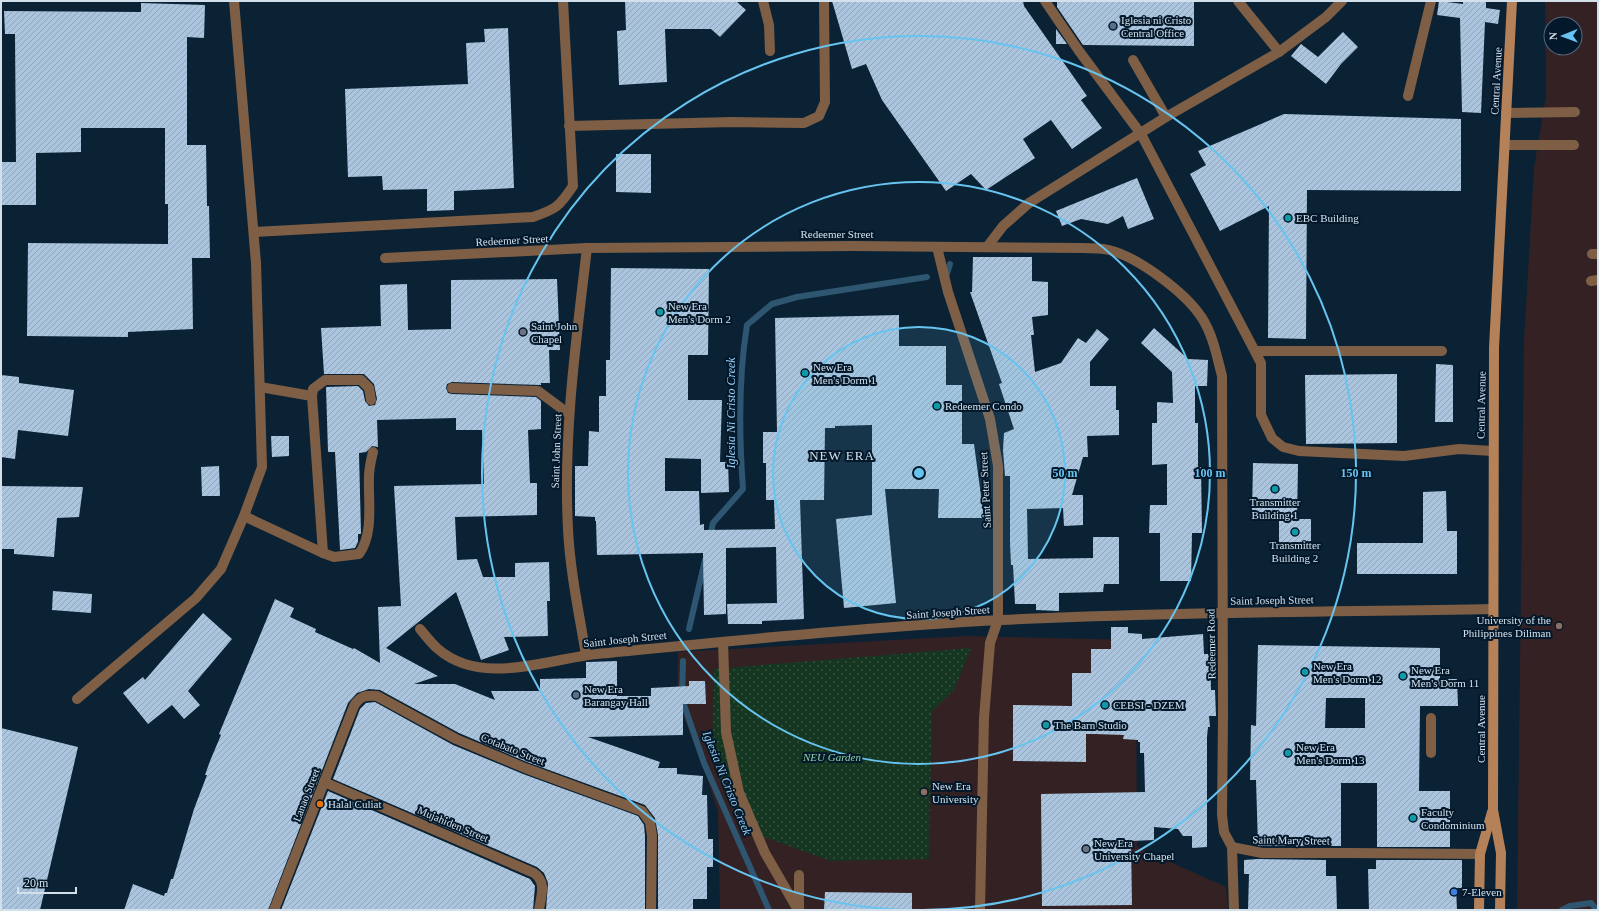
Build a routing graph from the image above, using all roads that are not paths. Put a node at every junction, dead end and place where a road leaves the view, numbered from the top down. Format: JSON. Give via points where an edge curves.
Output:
{"nodes":[{"id":1,"x":234,"y":1,"type":"edge"},
{"id":2,"x":563,"y":1,"type":"edge"},
{"id":3,"x":763,"y":1,"type":"edge"},
{"id":4,"x":824,"y":1,"type":"edge"},
{"id":5,"x":1045,"y":1,"type":"edge"},
{"id":6,"x":1238,"y":1,"type":"edge"},
{"id":7,"x":1342,"y":1,"type":"edge"},
{"id":8,"x":1431,"y":1,"type":"edge"},
{"id":9,"x":1512,"y":1,"type":"edge"},
{"id":10,"x":770,"y":51,"type":"dead end"},
{"id":11,"x":1279,"y":52,"type":"junction"},
{"id":12,"x":1133,"y":60,"type":"dead end"},
{"id":13,"x":1408,"y":96,"type":"dead end"},
{"id":14,"x":1575,"y":112,"type":"dead end"},
{"id":15,"x":1506,"y":113,"type":"junction"},
{"id":16,"x":1166,"y":117,"type":"junction"},
{"id":17,"x":569,"y":126,"type":"junction"},
{"id":18,"x":1141,"y":134,"type":"junction"},
{"id":19,"x":1504,"y":145,"type":"junction"},
{"id":20,"x":1574,"y":145,"type":"dead end"},
{"id":21,"x":254,"y":232,"type":"junction"},
{"id":22,"x":938,"y":247,"type":"junction"},
{"id":23,"x":987,"y":247,"type":"junction"},
{"id":24,"x":587,"y":248,"type":"junction"},
{"id":25,"x":385,"y":258,"type":"dead end"},
{"id":26,"x":1255,"y":351,"type":"junction"},
{"id":27,"x":1442,"y":351,"type":"dead end"},
{"id":28,"x":1222,"y":376,"type":"joint"},
{"id":29,"x":260,"y":387,"type":"junction"},
{"id":30,"x":452,"y":388,"type":"dead end"},
{"id":31,"x":312,"y":396,"type":"junction"},
{"id":32,"x":371,"y":400,"type":"dead end"},
{"id":33,"x":569,"y":414,"type":"junction"},
{"id":34,"x":1493,"y":451,"type":"junction"},
{"id":35,"x":373,"y":452,"type":"dead end"},
{"id":36,"x":244,"y":516,"type":"junction"},
{"id":37,"x":323,"y":553,"type":"junction"},
{"id":38,"x":1493,"y":609,"type":"junction"},
{"id":39,"x":1222,"y":613,"type":"junction"},
{"id":40,"x":998,"y":620,"type":"junction"},
{"id":41,"x":420,"y":629,"type":"dead end"},
{"id":42,"x":723,"y":642,"type":"junction"},
{"id":43,"x":586,"y":655,"type":"junction"},
{"id":44,"x":367,"y":695,"type":"joint"},
{"id":45,"x":77,"y":699,"type":"dead end"},
{"id":46,"x":1431,"y":718,"type":"dead end"},
{"id":47,"x":1431,"y":753,"type":"dead end"},
{"id":48,"x":324,"y":782,"type":"junction"},
{"id":49,"x":1493,"y":810,"type":"junction"},
{"id":50,"x":1232,"y":847,"type":"junction"},
{"id":51,"x":1480,"y":854,"type":"junction"},
{"id":52,"x":799,"y":875,"type":"dead end"},
{"id":53,"x":274,"y":910,"type":"edge"},
{"id":54,"x":539,"y":910,"type":"edge"},
{"id":55,"x":651,"y":910,"type":"edge"},
{"id":56,"x":798,"y":910,"type":"edge"},
{"id":57,"x":980,"y":910,"type":"edge"},
{"id":58,"x":1234,"y":910,"type":"edge"},
{"id":59,"x":1479,"y":910,"type":"edge"},
{"id":60,"x":1500,"y":910,"type":"edge"}],
"edges":[{"from":1,"to":21,"type":"street"},
{"from":2,"to":17,"type":"street"},
{"from":3,"to":10,"type":"street","via":[[769,25]]},
{"from":4,"to":17,"type":"street","via":[[825,102],[819,116],[804,123]]},
{"from":5,"to":18,"type":"street"},
{"from":6,"to":11,"type":"street"},
{"from":7,"to":11,"type":"street","via":[[1326,17]]},
{"from":8,"to":13,"type":"street"},
{"from":9,"to":15,"type":"main road","name":"Central Avenue"},
{"from":11,"to":16,"type":"street"},
{"from":12,"to":16,"type":"street"},
{"from":14,"to":15,"type":"street"},
{"from":15,"to":19,"type":"main road","name":"Central Avenue"},
{"from":16,"to":18,"type":"street"},
{"from":17,"to":21,"type":"street","via":[[572,186],[562,204],[552,211],[533,217]]},
{"from":18,"to":23,"type":"street","via":[[1029,203],[1002,226]]},
{"from":18,"to":26,"type":"street"},
{"from":19,"to":20,"type":"street"},
{"from":19,"to":34,"type":"main road","name":"Central Avenue","via":[[1494,348]]},
{"from":21,"to":29,"type":"street"},
{"from":22,"to":23,"type":"street","name":"Redeemer Street"},
{"from":22,"to":24,"type":"street","name":"Redeemer Street"},
{"from":22,"to":40,"type":"street","name":"Saint Peter Street","via":[[948,292],[990,419],[998,466]]},
{"from":23,"to":28,"type":"street","name":"Redeemer Street","via":[[1109,250],[1138,261],[1182,294],[1202,318],[1214,345]]},
{"from":24,"to":25,"type":"street","name":"Redeemer Street"},
{"from":24,"to":33,"type":"street","name":"Saint John Street"},
{"from":26,"to":27,"type":"street"},
{"from":26,"to":34,"type":"street","via":[[1262,363],[1261,415],[1272,438],[1283,447],[1299,451],[1404,456],[1459,449]]},
{"from":28,"to":39,"type":"street","name":"Redeemer Road"},
{"from":29,"to":31,"type":"street"},
{"from":29,"to":36,"type":"street","via":[[262,467]]},
{"from":30,"to":33,"type":"street","via":[[538,391]]},
{"from":31,"to":32,"type":"street","via":[[313,388],[325,380],[361,380],[370,388]]},
{"from":31,"to":37,"type":"street"},
{"from":33,"to":43,"type":"street","name":"Saint John Street","via":[[568,530]]},
{"from":34,"to":38,"type":"main road","name":"Central Avenue"},
{"from":35,"to":37,"type":"street","via":[[369,475],[368,537],[364,547],[359,554],[334,557]]},
{"from":36,"to":37,"type":"street"},
{"from":36,"to":45,"type":"street","via":[[221,569],[196,598]]},
{"from":38,"to":39,"type":"street","name":"Saint Joseph Street"},
{"from":38,"to":49,"type":"main road","name":"Central Avenue"},
{"from":39,"to":40,"type":"street","name":"Saint Joseph Street"},
{"from":39,"to":50,"type":"street","name":"Redeemer Road","via":[[1222,815],[1224,832]]},
{"from":40,"to":42,"type":"street","name":"Saint Joseph Street"},
{"from":40,"to":57,"type":"street","name":"Saint Peter Street","via":[[990,643],[984,718]]},
{"from":41,"to":43,"type":"street","name":"Saint Joseph Street","via":[[440,650],[457,661],[480,667],[510,668]]},
{"from":42,"to":43,"type":"street","name":"Saint Joseph Street"},
{"from":42,"to":56,"type":"street","via":[[726,732],[739,792],[765,853]]},
{"from":44,"to":48,"type":"street","name":"Lanao Street","via":[[359,697],[354,706]]},
{"from":44,"to":55,"type":"street","name":"Cotabato Street","via":[[377,696],[456,739],[490,754],[642,811],[650,822],[652,836]]},
{"from":46,"to":47,"type":"street"},
{"from":48,"to":53,"type":"street","name":"Lanao Street"},
{"from":48,"to":54,"type":"street","name":"Mujahiden Street","via":[[534,873],[542,884]]},
{"from":49,"to":51,"type":"main road","name":"Central Avenue"},
{"from":49,"to":60,"type":"main road","name":"Central Avenue","via":[[1501,853]]},
{"from":50,"to":51,"type":"street","name":"Saint Mary Street","via":[[1262,853]]},
{"from":50,"to":58,"type":"street","name":"Redeemer Road"},
{"from":51,"to":59,"type":"main road","name":"Central Avenue"},
{"from":52,"to":56,"type":"street"}]}
